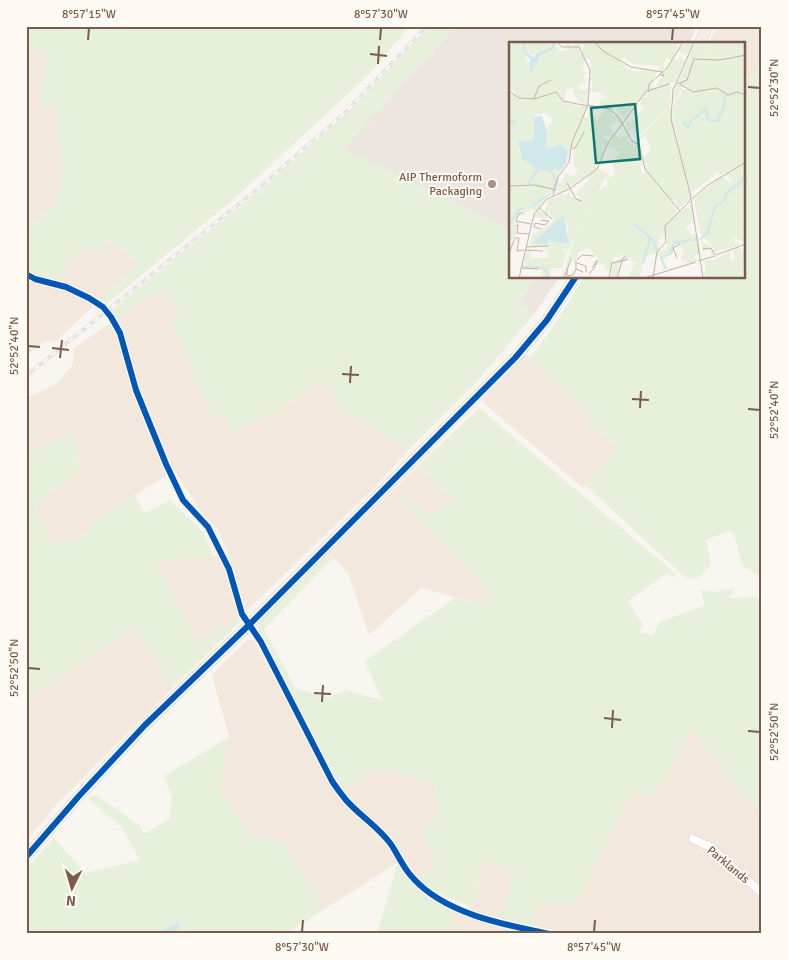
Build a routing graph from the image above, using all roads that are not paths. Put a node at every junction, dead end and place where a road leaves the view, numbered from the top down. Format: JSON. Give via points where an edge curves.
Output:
{"nodes":[{"id":1,"x":708,"y":26,"type":"edge"},
{"id":2,"x":700,"y":42,"type":"edge"},
{"id":3,"x":26,"y":274,"type":"edge"},
{"id":4,"x":574,"y":279,"type":"edge"},
{"id":5,"x":248,"y":625,"type":"junction"},
{"id":6,"x":693,"y":839,"type":"dead end"},
{"id":7,"x":26,"y":856,"type":"edge"},
{"id":8,"x":762,"y":893,"type":"edge"},
{"id":9,"x":550,"y":934,"type":"edge"}],
"edges":[{"from":1,"to":2,"type":"main road"},
{"from":3,"to":5,"type":"street","via":[[89,298],[111,317],[120,333],[136,390],[166,464],[184,500],[208,526],[229,569]]},
{"from":4,"to":5,"type":"main road","via":[[547,320],[515,358]]},
{"from":5,"to":7,"type":"main road","via":[[145,725]]},
{"from":5,"to":9,"type":"street","via":[[261,642],[332,781],[347,801],[390,843],[412,878],[429,893],[462,911]]},
{"from":6,"to":8,"type":"street","name":"Parklands","via":[[710,847]]}]}
